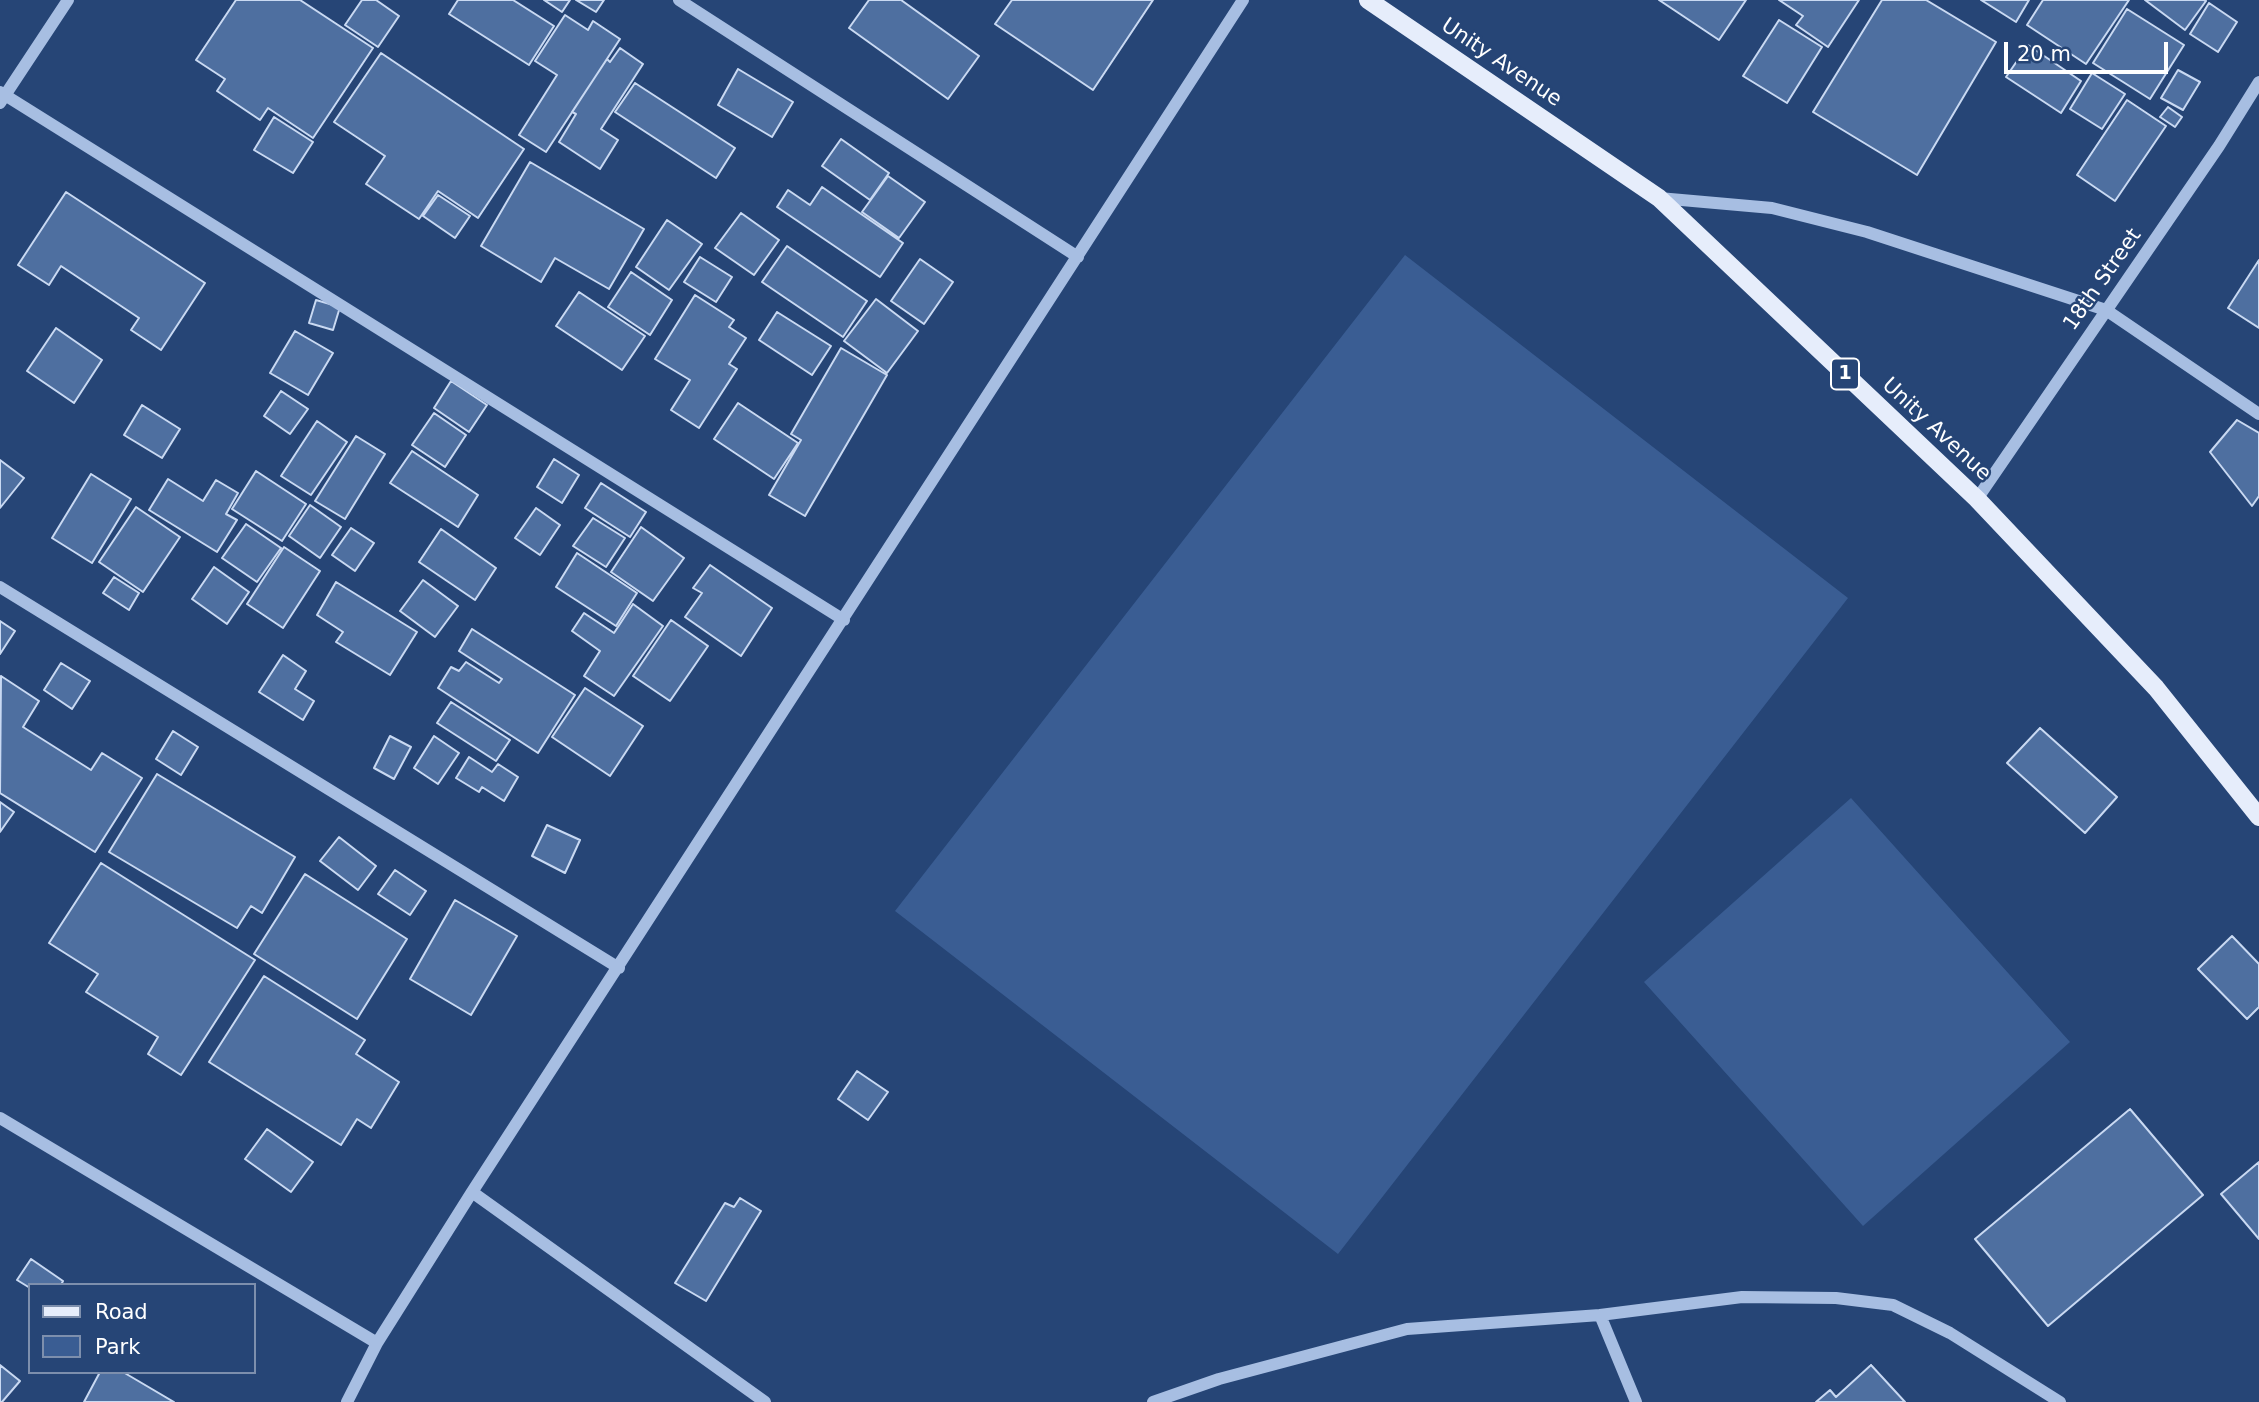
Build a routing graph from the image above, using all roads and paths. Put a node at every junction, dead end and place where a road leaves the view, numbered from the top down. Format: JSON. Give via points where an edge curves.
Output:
{"nodes":[{"id":1,"x":68,"y":0,"type":"edge"},
{"id":2,"x":679,"y":0,"type":"edge"},
{"id":3,"x":1243,"y":0,"type":"edge"},
{"id":4,"x":1368,"y":0,"type":"edge"},
{"id":5,"x":2259,"y":82,"type":"edge"},
{"id":6,"x":2,"y":97,"type":"edge"},
{"id":7,"x":1659,"y":198,"type":"junction"},
{"id":8,"x":1078,"y":257,"type":"junction"},
{"id":9,"x":2106,"y":310,"type":"junction"},
{"id":10,"x":2259,"y":414,"type":"edge"},
{"id":11,"x":1977,"y":499,"type":"junction"},
{"id":12,"x":0,"y":587,"type":"edge"},
{"id":13,"x":844,"y":620,"type":"junction"},
{"id":14,"x":2259,"y":817,"type":"edge"},
{"id":15,"x":619,"y":968,"type":"junction"},
{"id":16,"x":0,"y":1118,"type":"edge"},
{"id":17,"x":472,"y":1192,"type":"junction"},
{"id":18,"x":1600,"y":1315,"type":"junction"},
{"id":19,"x":377,"y":1343,"type":"junction"},
{"id":20,"x":347,"y":1402,"type":"edge"},
{"id":21,"x":765,"y":1402,"type":"edge"},
{"id":22,"x":1153,"y":1402,"type":"edge"},
{"id":23,"x":1636,"y":1402,"type":"edge"},
{"id":24,"x":2060,"y":1402,"type":"edge"}],
"edges":[{"from":1,"to":6,"type":"street"},
{"from":2,"to":8,"type":"street"},
{"from":3,"to":8,"type":"street"},
{"from":4,"to":7,"type":"main road","name":"Unity Avenue","number":"1"},
{"from":5,"to":9,"type":"street","name":"18th Street"},
{"from":6,"to":13,"type":"street"},
{"from":7,"to":9,"type":"street","via":[[1772,208],[1867,232]]},
{"from":7,"to":11,"type":"main road","name":"Unity Avenue","number":"1"},
{"from":8,"to":13,"type":"street"},
{"from":9,"to":10,"type":"street"},
{"from":9,"to":11,"type":"street","name":"18th Street"},
{"from":11,"to":14,"type":"main road","name":"Unity Avenue","number":"1","via":[[2155,688]]},
{"from":12,"to":15,"type":"street"},
{"from":13,"to":15,"type":"street"},
{"from":15,"to":17,"type":"street"},
{"from":16,"to":19,"type":"street"},
{"from":17,"to":19,"type":"street"},
{"from":17,"to":21,"type":"street"},
{"from":18,"to":22,"type":"street","via":[[1407,1329],[1219,1379]]},
{"from":18,"to":23,"type":"street"},
{"from":18,"to":24,"type":"street","via":[[1742,1297],[1836,1298],[1893,1306],[1950,1333]]},
{"from":19,"to":20,"type":"street"}]}
